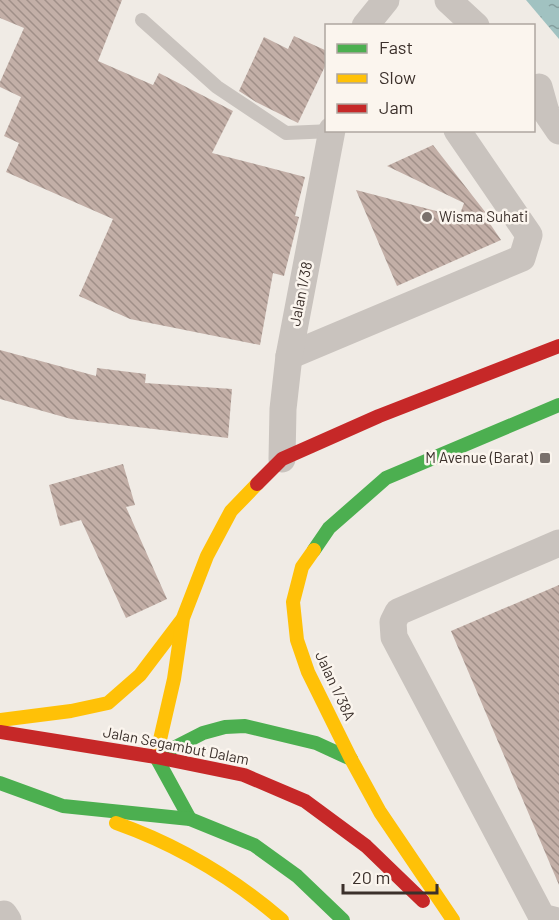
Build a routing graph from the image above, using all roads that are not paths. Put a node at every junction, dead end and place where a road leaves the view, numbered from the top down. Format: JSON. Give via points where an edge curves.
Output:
{"nodes":[{"id":1,"x":386,"y":0,"type":"edge"},
{"id":2,"x":448,"y":0,"type":"edge"},
{"id":3,"x":142,"y":20,"type":"dead end"},
{"id":4,"x":367,"y":24,"type":"edge"},
{"id":5,"x":474,"y":24,"type":"edge"},
{"id":6,"x":544,"y":88,"type":"edge"},
{"id":7,"x":325,"y":131,"type":"edge"},
{"id":8,"x":559,"y":131,"type":"edge"},
{"id":9,"x":332,"y":132,"type":"edge"},
{"id":10,"x":458,"y":132,"type":"edge"},
{"id":11,"x":559,"y":346,"type":"edge"},
{"id":12,"x":289,"y":356,"type":"junction"},
{"id":13,"x":559,"y":405,"type":"edge"},
{"id":14,"x":282,"y":459,"type":"junction"},
{"id":15,"x":559,"y":543,"type":"edge"},
{"id":16,"x":183,"y":618,"type":"junction"},
{"id":17,"x":0,"y":720,"type":"edge"},
{"id":18,"x":0,"y":732,"type":"edge"},
{"id":19,"x":156,"y":757,"type":"junction"},
{"id":20,"x":351,"y":759,"type":"junction"},
{"id":21,"x":0,"y":783,"type":"edge"},
{"id":22,"x":63,"y":806,"type":"junction"},
{"id":23,"x":190,"y":819,"type":"junction"},
{"id":24,"x":282,"y":920,"type":"edge"},
{"id":25,"x":343,"y":920,"type":"edge"},
{"id":26,"x":441,"y":920,"type":"edge"},
{"id":27,"x":453,"y":920,"type":"edge"},
{"id":28,"x":554,"y":920,"type":"edge"}],
"edges":[{"from":1,"to":4,"type":"street"},
{"from":2,"to":5,"type":"street"},
{"from":3,"to":7,"type":"lane","via":[[217,87],[286,133]]},
{"from":6,"to":8,"type":"street","via":[[546,112]]},
{"from":9,"to":12,"type":"street","name":"Jalan 1/38"},
{"from":10,"to":12,"type":"street","via":[[529,235],[522,258]]},
{"from":11,"to":14,"type":"main road","via":[[379,416]]},
{"from":12,"to":14,"type":"street","name":"Jalan 1/38"},
{"from":13,"to":20,"type":"main road","name":"Jalan 1/38A","via":[[386,478],[329,528],[302,567],[293,602],[297,639],[308,672]]},
{"from":14,"to":16,"type":"main road","via":[[231,511],[207,556]]},
{"from":15,"to":28,"type":"street","via":[[398,612],[393,622],[394,637],[542,917]]},
{"from":16,"to":17,"type":"main road","via":[[140,675],[108,703]]},
{"from":16,"to":19,"type":"main road"},
{"from":18,"to":19,"type":"main road","name":"Jalan Segambut Dalam"},
{"from":19,"to":20,"type":"main road","via":[[202,733],[245,726],[316,743]]},
{"from":19,"to":23,"type":"main road"},
{"from":19,"to":26,"type":"main road","name":"Jalan Segambut Dalam","via":[[244,775],[305,801],[366,846]]},
{"from":20,"to":27,"type":"main road","name":"Jalan 1/38A","via":[[380,812]]},
{"from":21,"to":22,"type":"main road"},
{"from":22,"to":23,"type":"main road"},
{"from":22,"to":24,"type":"main road","via":[[176,848],[228,877]]},
{"from":23,"to":25,"type":"main road","via":[[254,845],[297,876]]}]}
